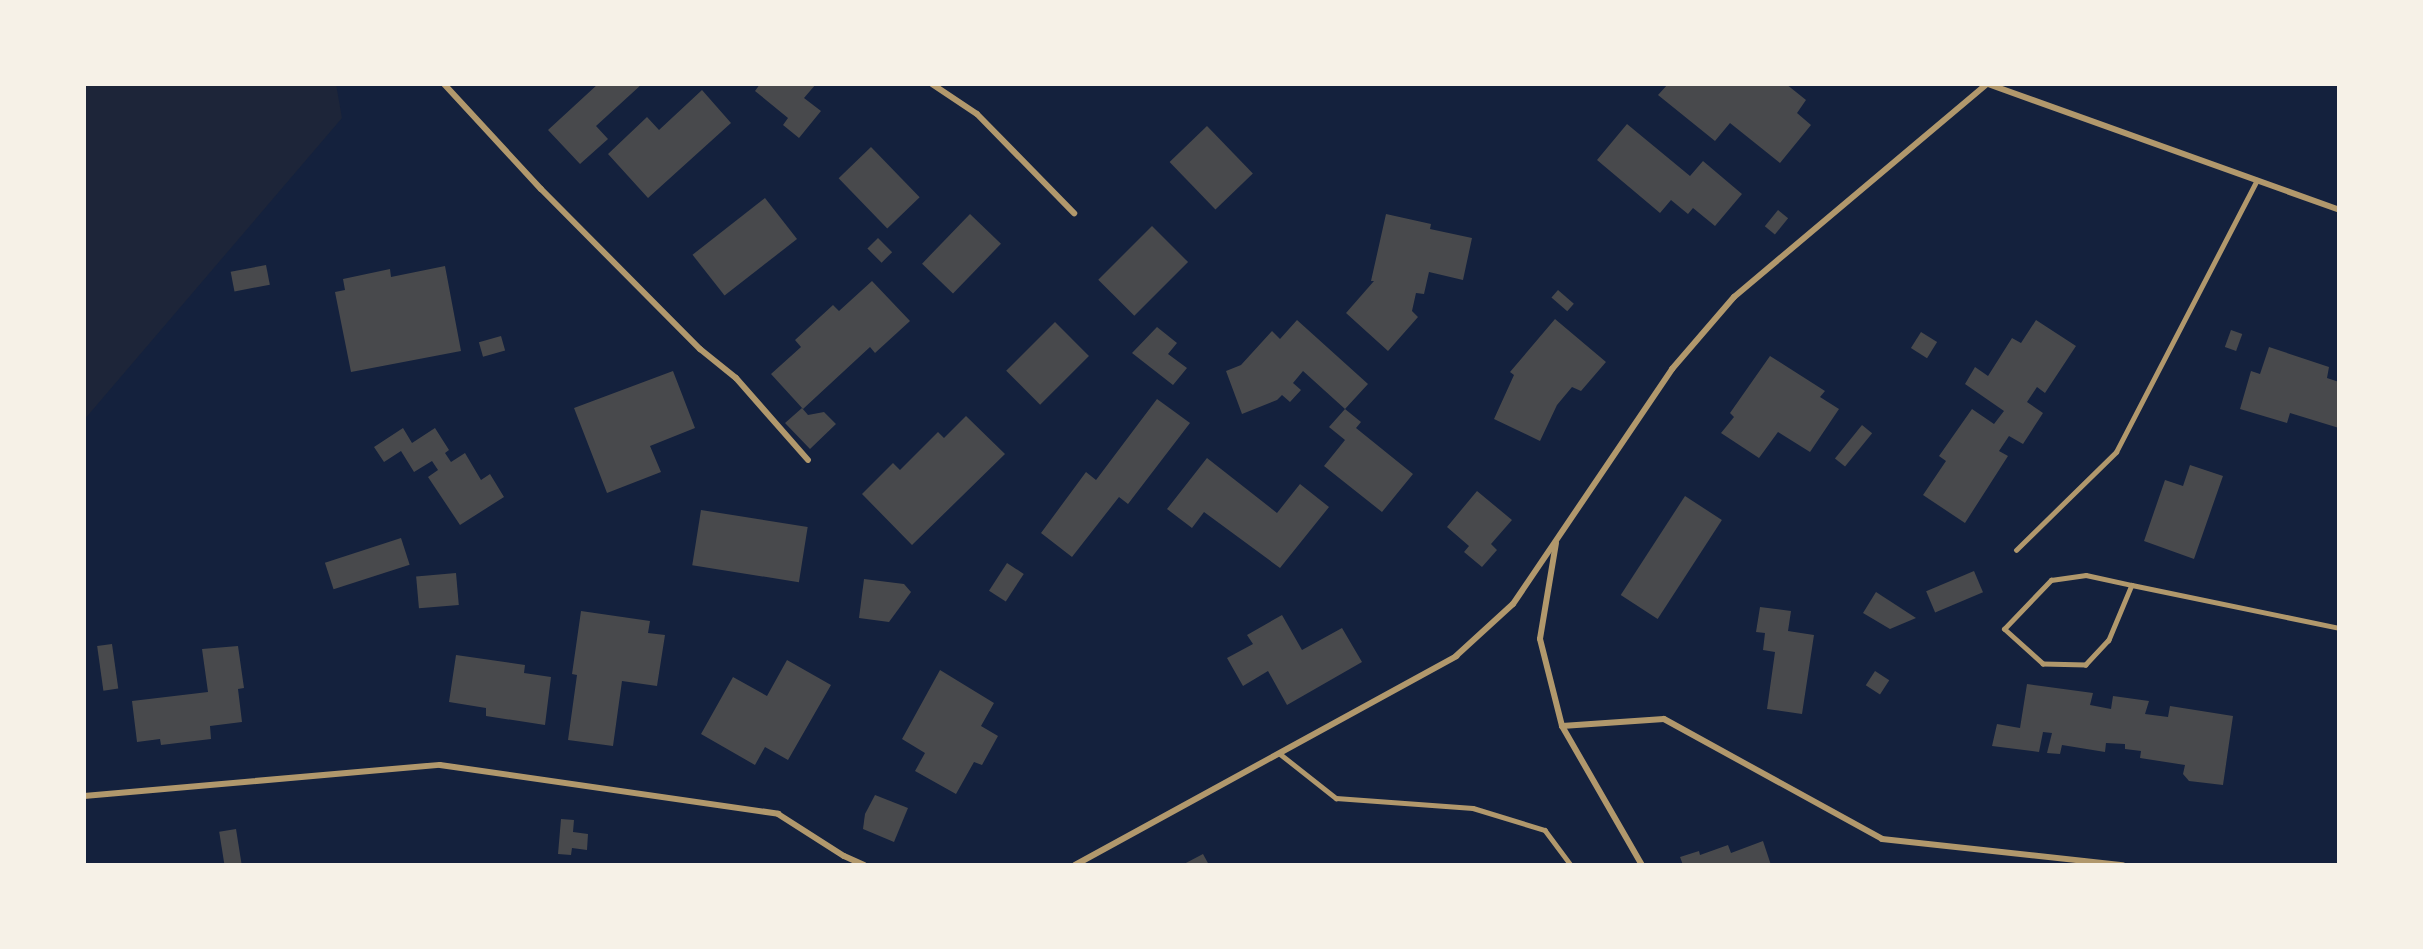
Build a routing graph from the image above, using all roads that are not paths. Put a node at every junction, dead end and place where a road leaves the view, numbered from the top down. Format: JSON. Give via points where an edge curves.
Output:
{"nodes":[{"id":1,"x":444,"y":84,"type":"edge"},
{"id":2,"x":932,"y":84,"type":"edge"},
{"id":3,"x":1988,"y":84,"type":"edge"},
{"id":4,"x":2257,"y":180,"type":"junction"},
{"id":5,"x":2339,"y":210,"type":"edge"},
{"id":6,"x":1074,"y":213,"type":"dead end"},
{"id":7,"x":808,"y":460,"type":"dead end"},
{"id":8,"x":1557,"y":539,"type":"junction"},
{"id":9,"x":2016,"y":550,"type":"dead end"},
{"id":10,"x":2132,"y":585,"type":"junction"},
{"id":11,"x":2339,"y":628,"type":"edge"},
{"id":12,"x":1562,"y":726,"type":"junction"},
{"id":13,"x":1279,"y":753,"type":"junction"},
{"id":14,"x":84,"y":796,"type":"edge"},
{"id":15,"x":864,"y":865,"type":"edge"},
{"id":16,"x":1075,"y":865,"type":"edge"},
{"id":17,"x":1571,"y":865,"type":"edge"},
{"id":18,"x":1642,"y":865,"type":"edge"},
{"id":19,"x":2123,"y":865,"type":"edge"}],
"edges":[{"from":1,"to":7,"type":"street","via":[[541,189],[683,332],[736,378]]},
{"from":2,"to":6,"type":"street","via":[[976,114]]},
{"from":3,"to":4,"type":"street"},
{"from":3,"to":8,"type":"street","via":[[1734,297],[1672,369]]},
{"from":4,"to":5,"type":"street"},
{"from":4,"to":9,"type":"lane","via":[[2116,452]]},
{"from":8,"to":12,"type":"street","via":[[1540,639]]},
{"from":8,"to":13,"type":"street","via":[[1514,604],[1456,656]]},
{"from":10,"to":10,"type":"lane","via":[[2086,575],[2051,580],[2004,629],[2043,664],[2086,665],[2109,640]]},
{"from":10,"to":11,"type":"lane"},
{"from":12,"to":18,"type":"street"},
{"from":12,"to":19,"type":"street","via":[[1664,719],[1882,839]]},
{"from":13,"to":16,"type":"street"},
{"from":13,"to":17,"type":"lane","via":[[1336,798],[1473,808],[1545,831]]},
{"from":14,"to":15,"type":"street","via":[[440,765],[778,814]]}]}
